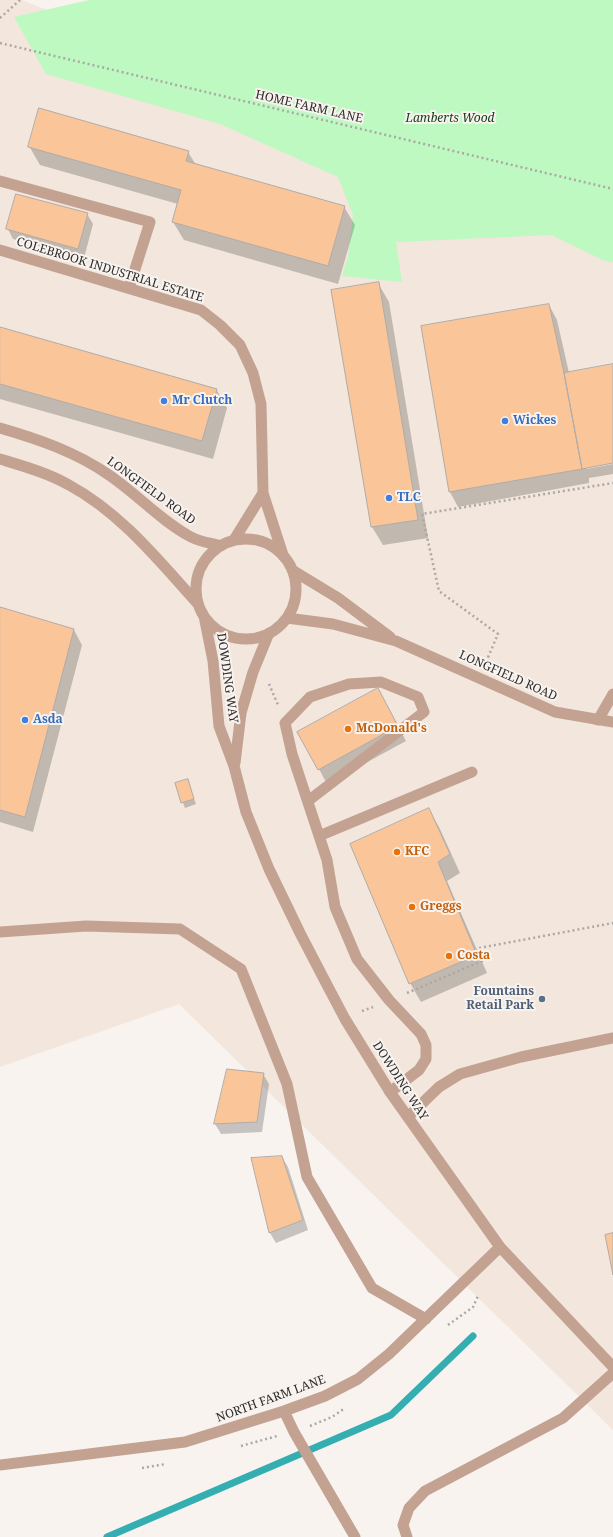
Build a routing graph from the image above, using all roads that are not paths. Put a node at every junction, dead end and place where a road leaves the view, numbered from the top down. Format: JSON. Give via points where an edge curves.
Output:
{"nodes":[{"id":1,"x":0,"y":181,"type":"edge"},
{"id":2,"x":0,"y":250,"type":"edge"},
{"id":3,"x":129,"y":288,"type":"junction"},
{"id":4,"x":0,"y":428,"type":"edge"},
{"id":5,"x":0,"y":459,"type":"edge"},
{"id":6,"x":263,"y":492,"type":"junction"},
{"id":7,"x":234,"y":540,"type":"junction"},
{"id":8,"x":221,"y":546,"type":"junction"},
{"id":9,"x":283,"y":555,"type":"junction"},
{"id":10,"x":292,"y":570,"type":"junction"},
{"id":11,"x":199,"y":605,"type":"junction"},
{"id":12,"x":204,"y":616,"type":"junction"},
{"id":13,"x":287,"y":618,"type":"junction"},
{"id":14,"x":269,"y":633,"type":"junction"},
{"id":15,"x":396,"y":641,"type":"junction"},
{"id":16,"x":613,"y":694,"type":"edge"},
{"id":17,"x":598,"y":720,"type":"junction"},
{"id":18,"x":613,"y":722,"type":"edge"},
{"id":19,"x":234,"y":766,"type":"junction"},
{"id":20,"x":472,"y":772,"type":"dead end"},
{"id":21,"x":308,"y":801,"type":"junction"},
{"id":22,"x":319,"y":836,"type":"junction"},
{"id":23,"x":0,"y":932,"type":"edge"},
{"id":24,"x":613,"y":1038,"type":"edge"},
{"id":25,"x":390,"y":1092,"type":"junction"},
{"id":26,"x":408,"y":1117,"type":"junction"},
{"id":27,"x":500,"y":1247,"type":"junction"},
{"id":28,"x":426,"y":1319,"type":"junction"},
{"id":29,"x":613,"y":1367,"type":"edge"},
{"id":30,"x":613,"y":1373,"type":"edge"},
{"id":31,"x":284,"y":1411,"type":"junction"},
{"id":32,"x":0,"y":1465,"type":"edge"},
{"id":33,"x":355,"y":1537,"type":"edge"},
{"id":34,"x":407,"y":1537,"type":"edge"}],
"edges":[{"from":1,"to":3,"type":"street","via":[[150,222]]},
{"from":2,"to":3,"type":"street","name":"COLEBROOK INDUSTRIAL ESTATE"},
{"from":3,"to":6,"type":"street","name":"COLEBROOK INDUSTRIAL ESTATE","via":[[201,310],[220,324],[240,345],[253,373],[260,404]]},
{"from":4,"to":8,"type":"street","name":"LONGFIELD ROAD","via":[[35,438],[75,455],[108,474],[172,526],[193,538]]},
{"from":5,"to":11,"type":"street","via":[[68,484],[99,503],[136,536]]},
{"from":6,"to":7,"type":"street"},
{"from":6,"to":9,"type":"street","name":"COLEBROOK INDUSTRIAL ESTATE"},
{"from":7,"to":8,"type":"street"},
{"from":7,"to":9,"type":"street","via":[[260,540],[273,546]]},
{"from":8,"to":11,"type":"street","via":[[208,556],[199,571],[196,588]]},
{"from":9,"to":10,"type":"street"},
{"from":10,"to":13,"type":"street","via":[[296,586],[294,603]]},
{"from":10,"to":15,"type":"street","name":"LONGFIELD ROAD","via":[[338,598]]},
{"from":11,"to":12,"type":"street"},
{"from":12,"to":14,"type":"street","via":[[214,627],[240,638],[255,638]]},
{"from":12,"to":19,"type":"street","name":"DOWDING WAY","via":[[213,661],[219,726]]},
{"from":13,"to":14,"type":"street"},
{"from":13,"to":15,"type":"street","name":"LONGFIELD ROAD","via":[[333,624]]},
{"from":14,"to":19,"type":"street","name":"DOWDING WAY","via":[[253,672],[241,713]]},
{"from":15,"to":17,"type":"street","name":"LONGFIELD ROAD","via":[[555,712]]},
{"from":16,"to":17,"type":"street"},
{"from":17,"to":18,"type":"street","name":"LONGFIELD ROAD"},
{"from":19,"to":25,"type":"street","name":"DOWDING WAY","via":[[246,812],[269,869],[345,1019]]},
{"from":20,"to":22,"type":"street"},
{"from":21,"to":21,"type":"street","via":[[292,754],[285,723],[310,697],[349,684],[381,682],[418,697],[424,712]]},
{"from":21,"to":22,"type":"street"},
{"from":22,"to":25,"type":"street","via":[[327,860],[335,907],[357,959],[389,1000],[421,1034],[426,1045],[426,1059],[419,1070]]},
{"from":23,"to":28,"type":"street","via":[[86,926],[180,929],[241,969],[287,1084],[307,1177],[372,1288]]},
{"from":24,"to":26,"type":"street","via":[[520,1057],[460,1074],[439,1087]]},
{"from":25,"to":26,"type":"street","name":"DOWDING WAY"},
{"from":26,"to":27,"type":"street","name":"DOWDING WAY"},
{"from":27,"to":28,"type":"street","name":"NORTH FARM LANE"},
{"from":27,"to":29,"type":"street","name":"DOWDING WAY"},
{"from":28,"to":31,"type":"street","name":"NORTH FARM LANE","via":[[358,1379],[325,1396]]},
{"from":30,"to":34,"type":"street","via":[[563,1418],[425,1491],[409,1508],[403,1526]]},
{"from":31,"to":32,"type":"street","name":"NORTH FARM LANE","via":[[185,1442]]},
{"from":31,"to":33,"type":"street"}]}
